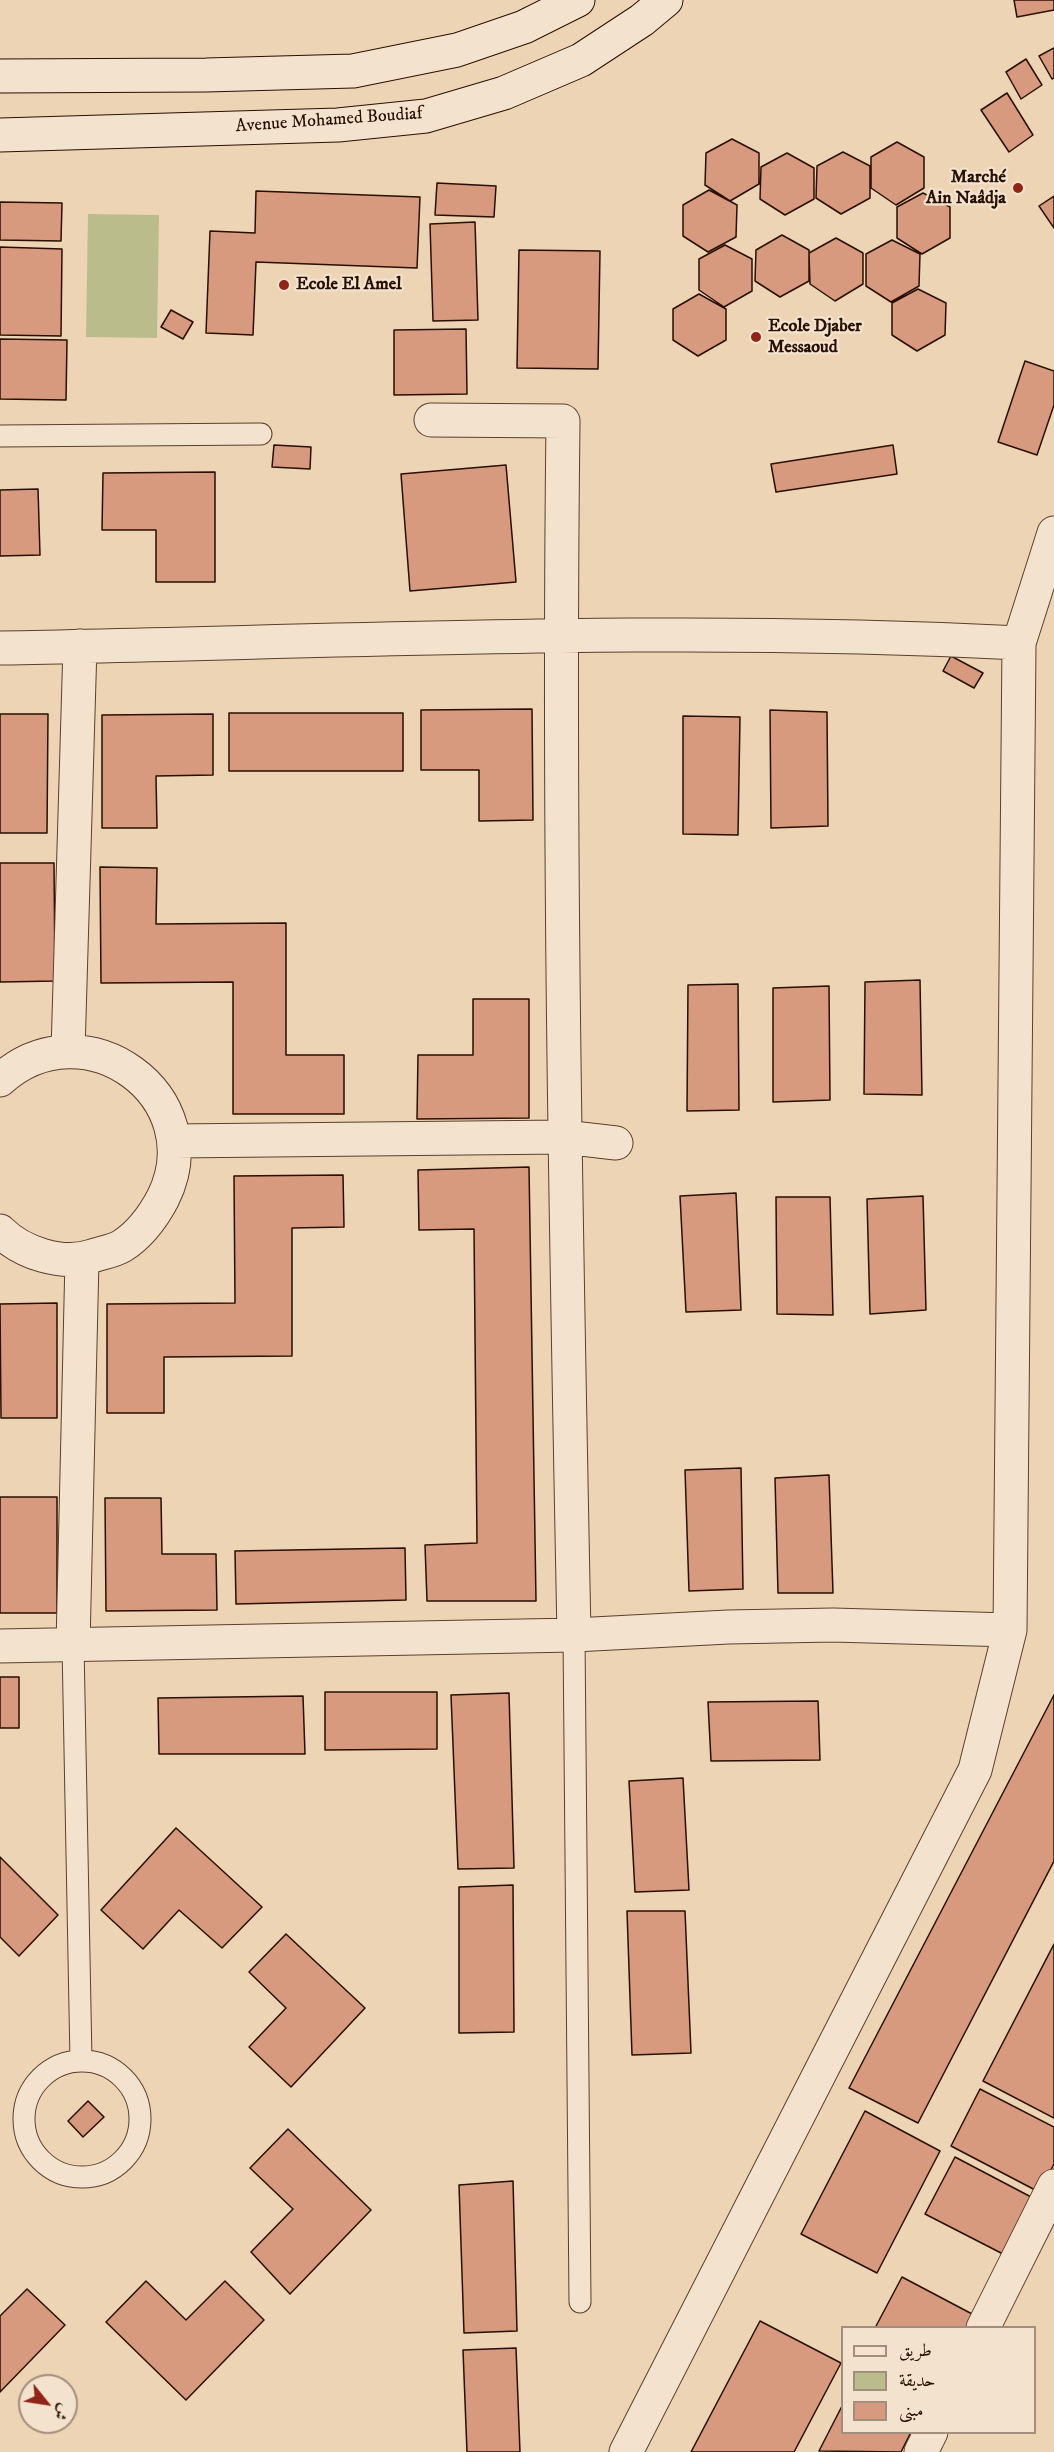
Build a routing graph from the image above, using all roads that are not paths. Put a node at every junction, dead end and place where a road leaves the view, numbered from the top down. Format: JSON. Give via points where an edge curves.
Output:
{"nodes":[{"id":1,"x":579,"y":0,"type":"edge"},
{"id":2,"x":666,"y":0,"type":"edge"},
{"id":3,"x":0,"y":76,"type":"edge"},
{"id":4,"x":0,"y":135,"type":"edge"},
{"id":5,"x":431,"y":420,"type":"dead end"},
{"id":6,"x":261,"y":434,"type":"dead end"},
{"id":7,"x":0,"y":436,"type":"edge"},
{"id":8,"x":1054,"y":533,"type":"edge"},
{"id":9,"x":560,"y":635,"type":"junction"},
{"id":10,"x":1020,"y":644,"type":"junction"},
{"id":11,"x":80,"y":646,"type":"junction"},
{"id":12,"x":0,"y":648,"type":"edge"},
{"id":13,"x":68,"y":1051,"type":"junction"},
{"id":14,"x":0,"y":1080,"type":"edge"},
{"id":15,"x":564,"y":1137,"type":"junction"},
{"id":16,"x":174,"y":1141,"type":"junction"},
{"id":17,"x":616,"y":1143,"type":"dead end"},
{"id":18,"x":0,"y":1231,"type":"edge"},
{"id":19,"x":82,"y":1259,"type":"junction"},
{"id":20,"x":1010,"y":1630,"type":"junction"},
{"id":21,"x":574,"y":1635,"type":"junction"},
{"id":22,"x":0,"y":1646,"type":"edge"},
{"id":23,"x":73,"y":1646,"type":"junction"},
{"id":24,"x":81,"y":2061,"type":"junction"},
{"id":25,"x":1054,"y":2186,"type":"edge"},
{"id":26,"x":579,"y":2302,"type":"dead end"},
{"id":27,"x":984,"y":2326,"type":"edge"},
{"id":28,"x":930,"y":2434,"type":"edge"},
{"id":29,"x":626,"y":2452,"type":"edge"},
{"id":30,"x":921,"y":2452,"type":"edge"}],
"edges":[{"from":1,"to":3,"type":"street","via":[[524,27],[457,50],[353,71]]},
{"from":2,"to":4,"type":"street","name":"Avenue Mohamed Boudiaf","via":[[581,60],[504,93],[426,116],[338,125]]},
{"from":5,"to":9,"type":"street","via":[[563,421]]},
{"from":6,"to":7,"type":"lane"},
{"from":8,"to":10,"type":"street"},
{"from":9,"to":10,"type":"street","via":[[906,637]]},
{"from":9,"to":11,"type":"street"},
{"from":9,"to":15,"type":"street"},
{"from":10,"to":20,"type":"street"},
{"from":11,"to":12,"type":"street"},
{"from":11,"to":13,"type":"street"},
{"from":13,"to":14,"type":"street","via":[[39,1056],[13,1068]]},
{"from":13,"to":16,"type":"street","via":[[98,1054],[126,1066],[149,1086],[160,1103]]},
{"from":15,"to":16,"type":"street"},
{"from":15,"to":17,"type":"street"},
{"from":15,"to":21,"type":"street"},
{"from":16,"to":19,"type":"street","via":[[171,1182],[152,1220],[121,1246]]},
{"from":18,"to":19,"type":"street","via":[[10,1241],[44,1256]]},
{"from":19,"to":23,"type":"street"},
{"from":20,"to":21,"type":"street","via":[[833,1625]]},
{"from":20,"to":29,"type":"street","via":[[975,1770]]},
{"from":21,"to":23,"type":"street"},
{"from":21,"to":26,"type":"lane"},
{"from":22,"to":23,"type":"street"},
{"from":23,"to":24,"type":"lane"},
{"from":24,"to":24,"type":"lane","via":[[44,2075],[32,2090],[25,2109],[25,2129],[38,2158],[75,2178],[93,2177],[121,2163],[134,2147],[140,2128],[140,2107],[132,2088],[119,2074],[101,2064]]},
{"from":25,"to":27,"type":"street"},
{"from":28,"to":30,"type":"street"}]}
